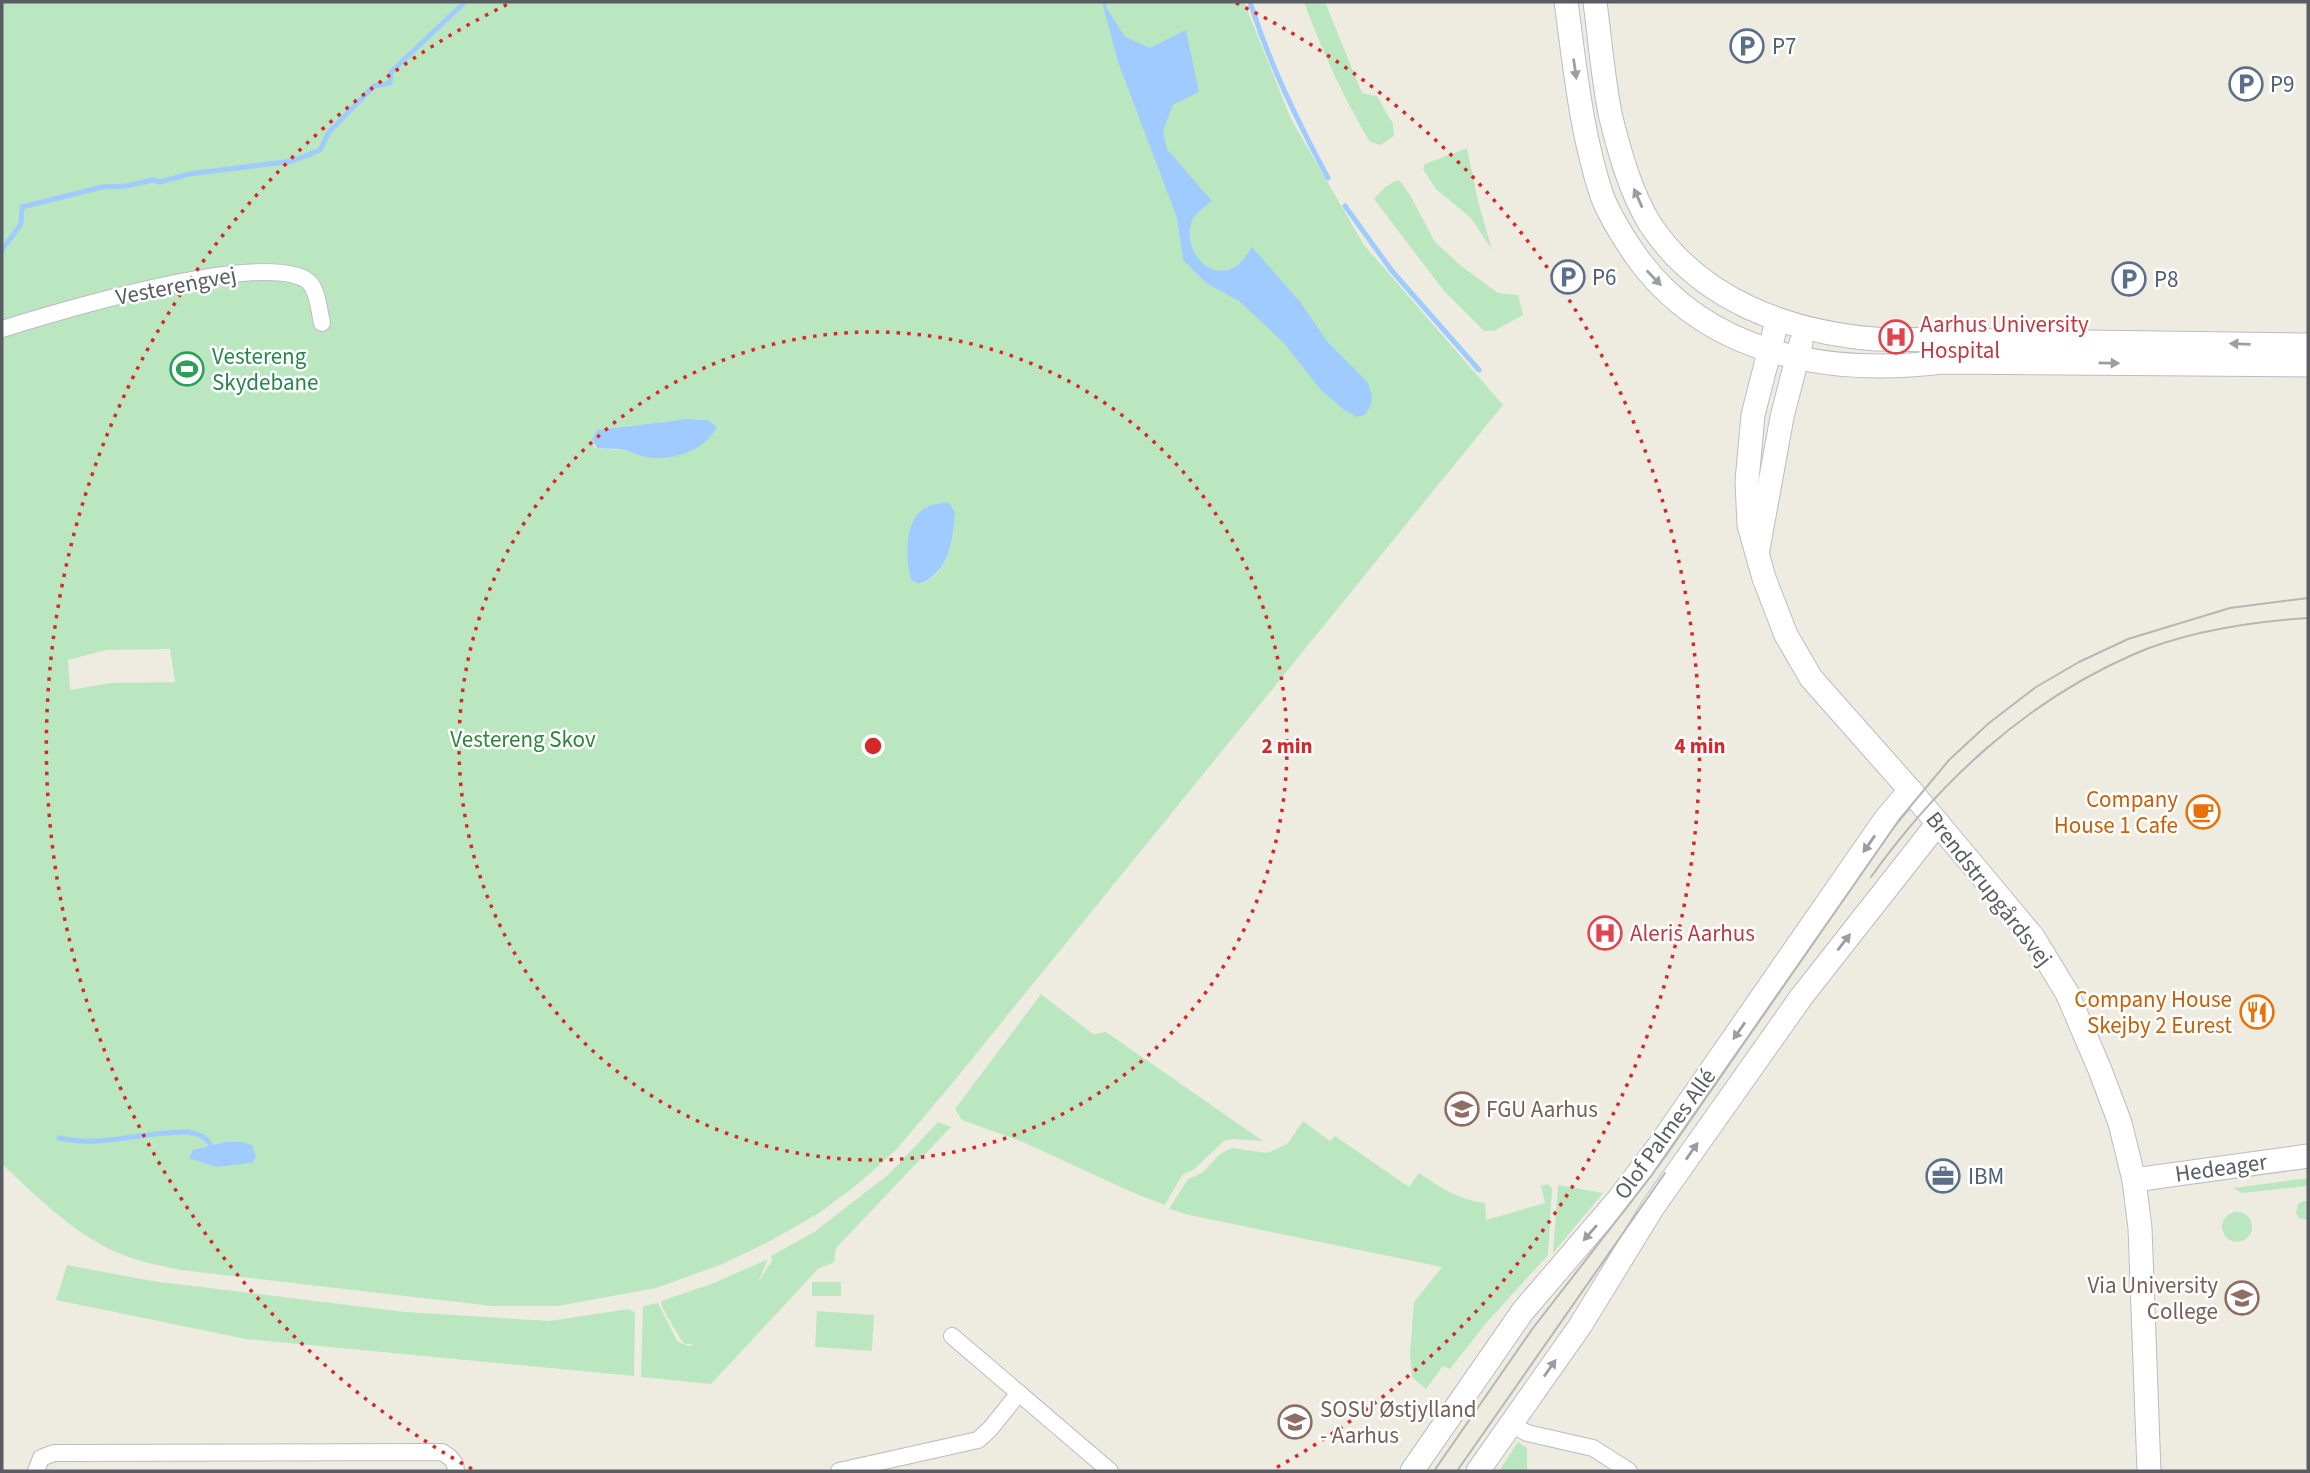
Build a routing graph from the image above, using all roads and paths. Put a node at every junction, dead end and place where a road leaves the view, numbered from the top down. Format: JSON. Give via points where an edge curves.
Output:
{"nodes":[{"id":1,"x":1566,"y":2,"type":"edge"},
{"id":2,"x":1595,"y":2,"type":"edge"},
{"id":3,"x":1777,"y":321,"type":"junction"},
{"id":4,"x":322,"y":323,"type":"dead end"},
{"id":5,"x":2,"y":329,"type":"edge"},
{"id":6,"x":2308,"y":345,"type":"edge"},
{"id":7,"x":1789,"y":347,"type":"junction"},
{"id":8,"x":2308,"y":365,"type":"edge"},
{"id":9,"x":1757,"y":555,"type":"junction"},
{"id":10,"x":1910,"y":790,"type":"junction"},
{"id":11,"x":1938,"y":823,"type":"junction"},
{"id":12,"x":2308,"y":1156,"type":"edge"},
{"id":13,"x":2134,"y":1180,"type":"junction"},
{"id":14,"x":952,"y":1336,"type":"dead end"},
{"id":15,"x":1019,"y":1393,"type":"junction"},
{"id":16,"x":1511,"y":1424,"type":"junction"},
{"id":17,"x":36,"y":1471,"type":"edge"},
{"id":18,"x":457,"y":1471,"type":"edge"},
{"id":19,"x":839,"y":1471,"type":"edge"},
{"id":20,"x":1110,"y":1471,"type":"edge"},
{"id":21,"x":1412,"y":1471,"type":"edge"},
{"id":22,"x":1478,"y":1471,"type":"edge"},
{"id":23,"x":1629,"y":1471,"type":"edge"},
{"id":24,"x":2149,"y":1471,"type":"edge"}],
"edges":[{"from":1,"to":7,"type":"street","one_way":true,"via":[[1592,160],[1603,197],[1624,239],[1674,299],[1707,323],[1744,341]]},
{"from":3,"to":2,"type":"street","one_way":true,"via":[[1692,273],[1650,223],[1611,117]]},
{"from":3,"to":7,"type":"street"},
{"from":3,"to":7,"type":"street"},
{"from":4,"to":5,"type":"street","name":"Vesterengvej","via":[[310,283],[296,275],[273,272],[239,273],[144,290]]},
{"from":6,"to":7,"type":"street","one_way":true,"via":[[1985,341],[1873,354]]},
{"from":7,"to":8,"type":"street","one_way":true,"via":[[1861,366],[1942,362]]},
{"from":7,"to":9,"type":"street","via":[[1782,417]]},
{"from":7,"to":9,"type":"street","name":"Brendstrupgårdsvej","via":[[1754,415],[1749,444],[1747,503]]},
{"from":9,"to":10,"type":"street","name":"Brendstrupgårdsvej","via":[[1779,618],[1811,678]]},
{"from":10,"to":11,"type":"street","name":"Brendstrupgårdsvej"},
{"from":10,"to":21,"type":"street","name":"Olof Palmes Allé","one_way":true,"via":[[1652,1156],[1523,1311]]},
{"from":11,"to":13,"type":"street","name":"Brendstrupgårdsvej","via":[[2033,937],[2067,993],[2120,1123]]},
{"from":16,"to":11,"type":"street","name":"Olof Palmes Allé","one_way":true,"via":[[1580,1326],[1653,1207],[1801,996]]},
{"from":12,"to":13,"type":"street","name":"Hedeager"},
{"from":13,"to":24,"type":"street","name":"Brendstrupgårdsvej","via":[[2140,1228]]},
{"from":14,"to":15,"type":"street"},
{"from":15,"to":19,"type":"street","via":[[978,1440]]},
{"from":15,"to":20,"type":"street"},
{"from":16,"to":22,"type":"street","name":"Olof Palmes Allé"},
{"from":16,"to":23,"type":"street","via":[[1527,1433],[1593,1448]]},
{"from":17,"to":18,"type":"street","via":[[41,1458],[54,1453],[442,1452]]}]}
